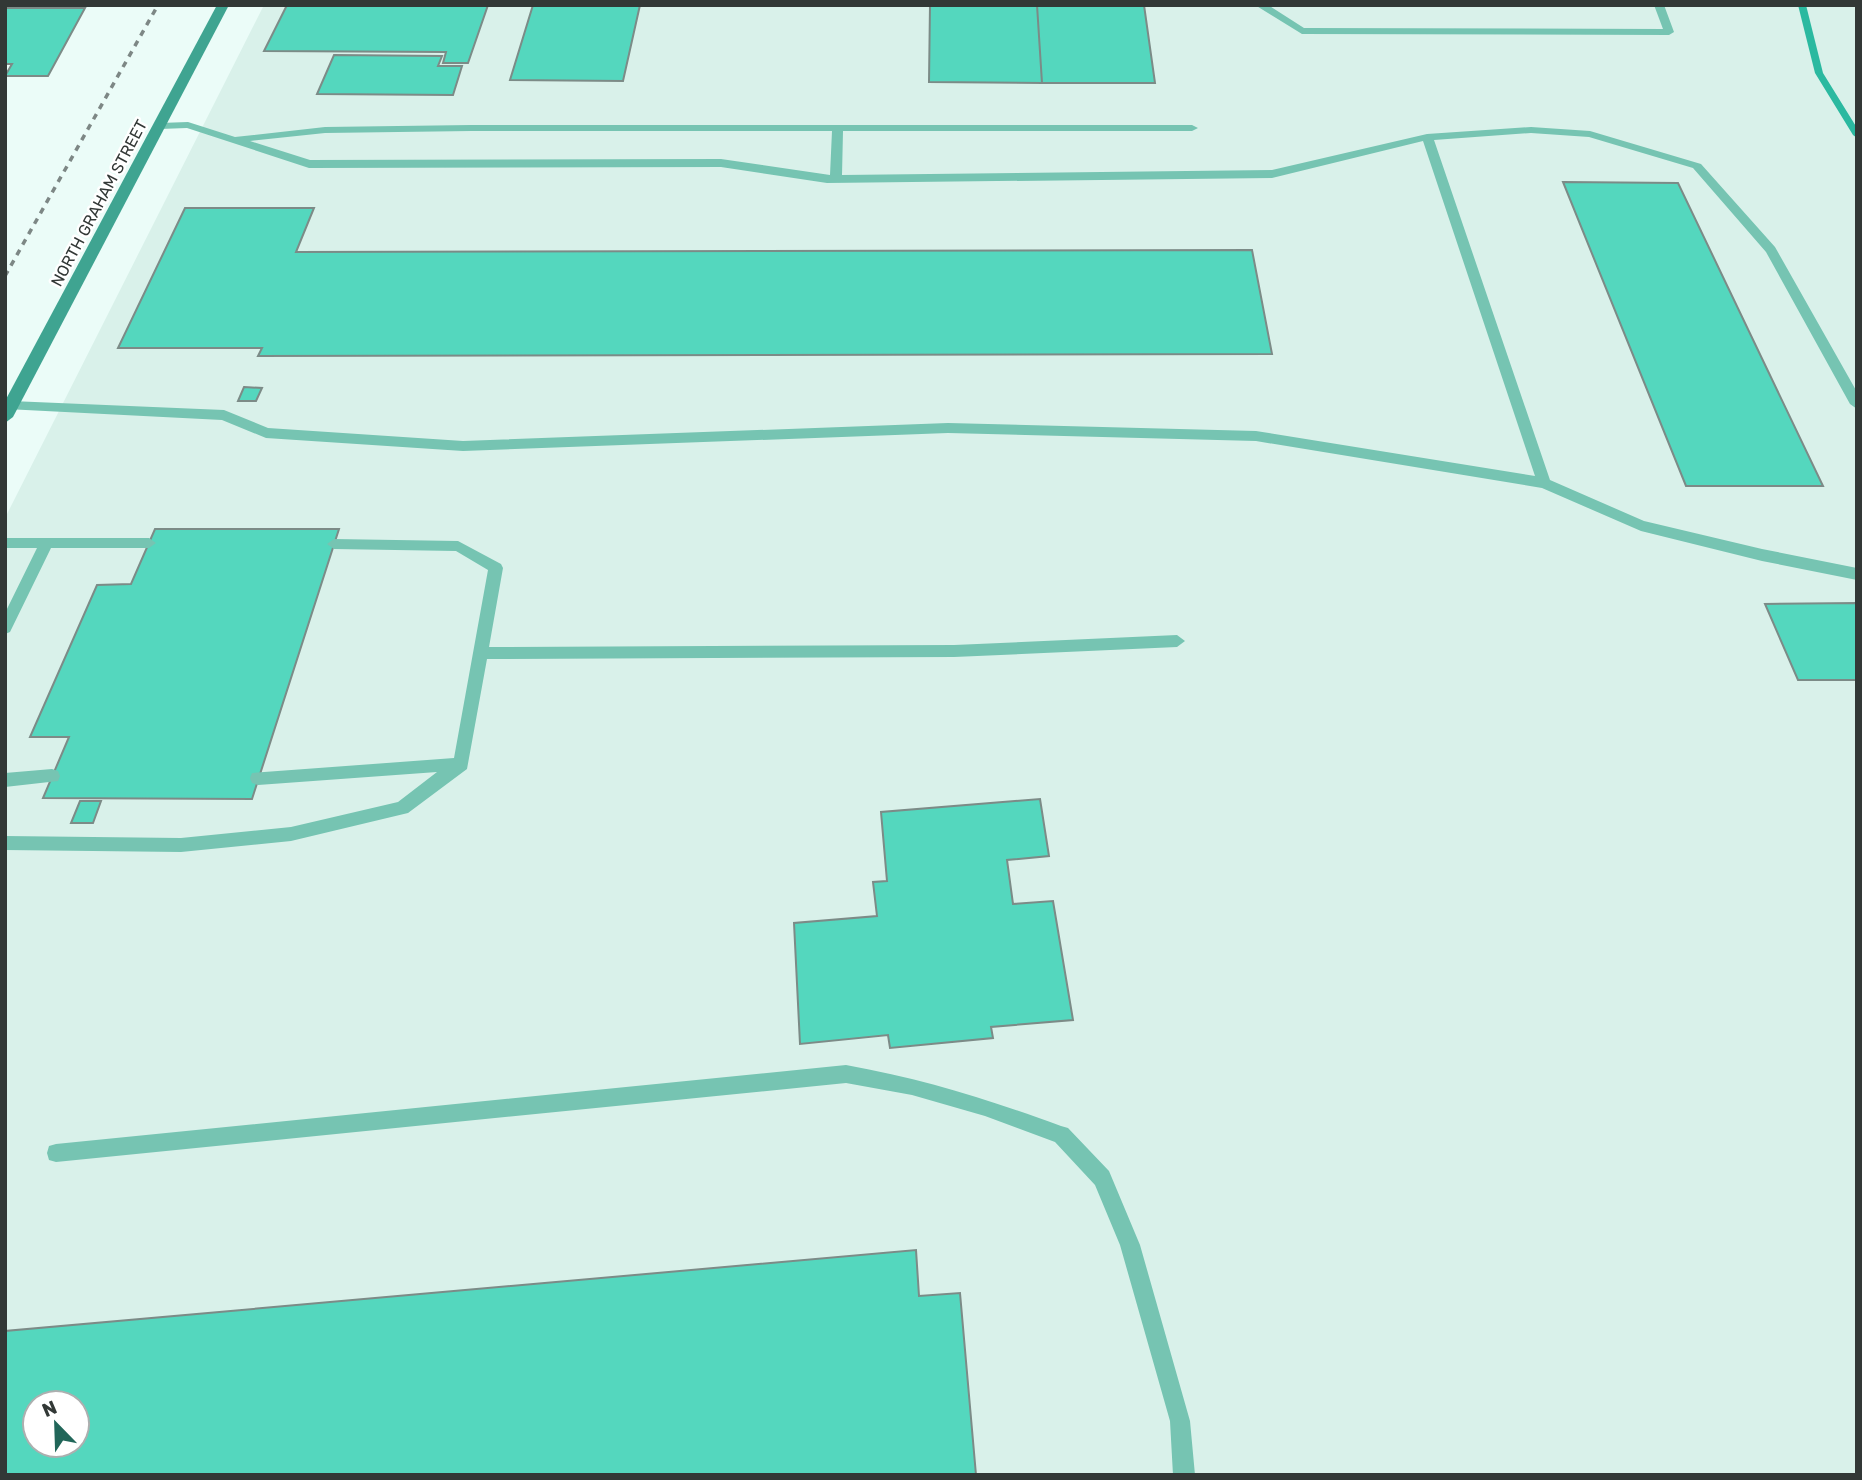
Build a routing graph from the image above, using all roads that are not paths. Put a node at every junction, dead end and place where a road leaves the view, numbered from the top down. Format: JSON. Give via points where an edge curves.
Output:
{"nodes":[{"id":1,"x":223,"y":5,"type":"edge"},
{"id":2,"x":1260,"y":5,"type":"edge"},
{"id":3,"x":1659,"y":5,"type":"edge"},
{"id":4,"x":160,"y":126,"type":"junction"},
{"id":5,"x":838,"y":127,"type":"junction"},
{"id":6,"x":1192,"y":128,"type":"dead end"},
{"id":7,"x":1427,"y":137,"type":"junction"},
{"id":8,"x":233,"y":140,"type":"junction"},
{"id":9,"x":836,"y":178,"type":"junction"},
{"id":10,"x":1857,"y":404,"type":"edge"},
{"id":11,"x":8,"y":412,"type":"edge"},
{"id":12,"x":1544,"y":483,"type":"junction"},
{"id":13,"x":5,"y":543,"type":"edge"},
{"id":14,"x":47,"y":543,"type":"junction"},
{"id":15,"x":149,"y":543,"type":"dead end"},
{"id":16,"x":334,"y":544,"type":"dead end"},
{"id":17,"x":1857,"y":574,"type":"edge"},
{"id":18,"x":5,"y":628,"type":"edge"},
{"id":19,"x":1177,"y":641,"type":"dead end"},
{"id":20,"x":483,"y":653,"type":"junction"},
{"id":21,"x":461,"y":764,"type":"junction"},
{"id":22,"x":52,"y":776,"type":"dead end"},
{"id":23,"x":258,"y":778,"type":"dead end"},
{"id":24,"x":5,"y":780,"type":"edge"},
{"id":25,"x":5,"y":843,"type":"edge"},
{"id":26,"x":56,"y":1153,"type":"dead end"},
{"id":27,"x":1184,"y":1475,"type":"edge"}],
"edges":[{"from":1,"to":4,"type":"main road","name":"NORTH GRAHAM STREET"},
{"from":2,"to":3,"type":"lane","via":[[1302,31],[1669,32]]},
{"from":4,"to":8,"type":"lane","via":[[188,125]]},
{"from":4,"to":11,"type":"main road","name":"NORTH GRAHAM STREET"},
{"from":5,"to":6,"type":"lane"},
{"from":5,"to":8,"type":"lane","via":[[326,130]]},
{"from":5,"to":9,"type":"lane"},
{"from":7,"to":9,"type":"lane","via":[[1272,174]]},
{"from":7,"to":10,"type":"lane","via":[[1531,130],[1590,134],[1697,166],[1771,250]]},
{"from":7,"to":12,"type":"lane"},
{"from":8,"to":9,"type":"lane","via":[[309,164],[721,163]]},
{"from":11,"to":12,"type":"lane","via":[[224,415],[266,433],[463,446],[948,428],[1256,436]]},
{"from":12,"to":17,"type":"lane","via":[[1641,526]]},
{"from":13,"to":14,"type":"lane"},
{"from":14,"to":15,"type":"lane"},
{"from":14,"to":18,"type":"lane"},
{"from":16,"to":20,"type":"lane","via":[[458,546],[496,568]]},
{"from":19,"to":20,"type":"lane","via":[[954,651]]},
{"from":20,"to":21,"type":"lane"},
{"from":21,"to":23,"type":"lane"},
{"from":21,"to":25,"type":"lane","via":[[402,807],[291,834],[181,845]]},
{"from":22,"to":24,"type":"lane"},
{"from":26,"to":27,"type":"lane","via":[[846,1074],[912,1086],[1062,1135],[1102,1178],[1130,1245],[1180,1421]]}]}
